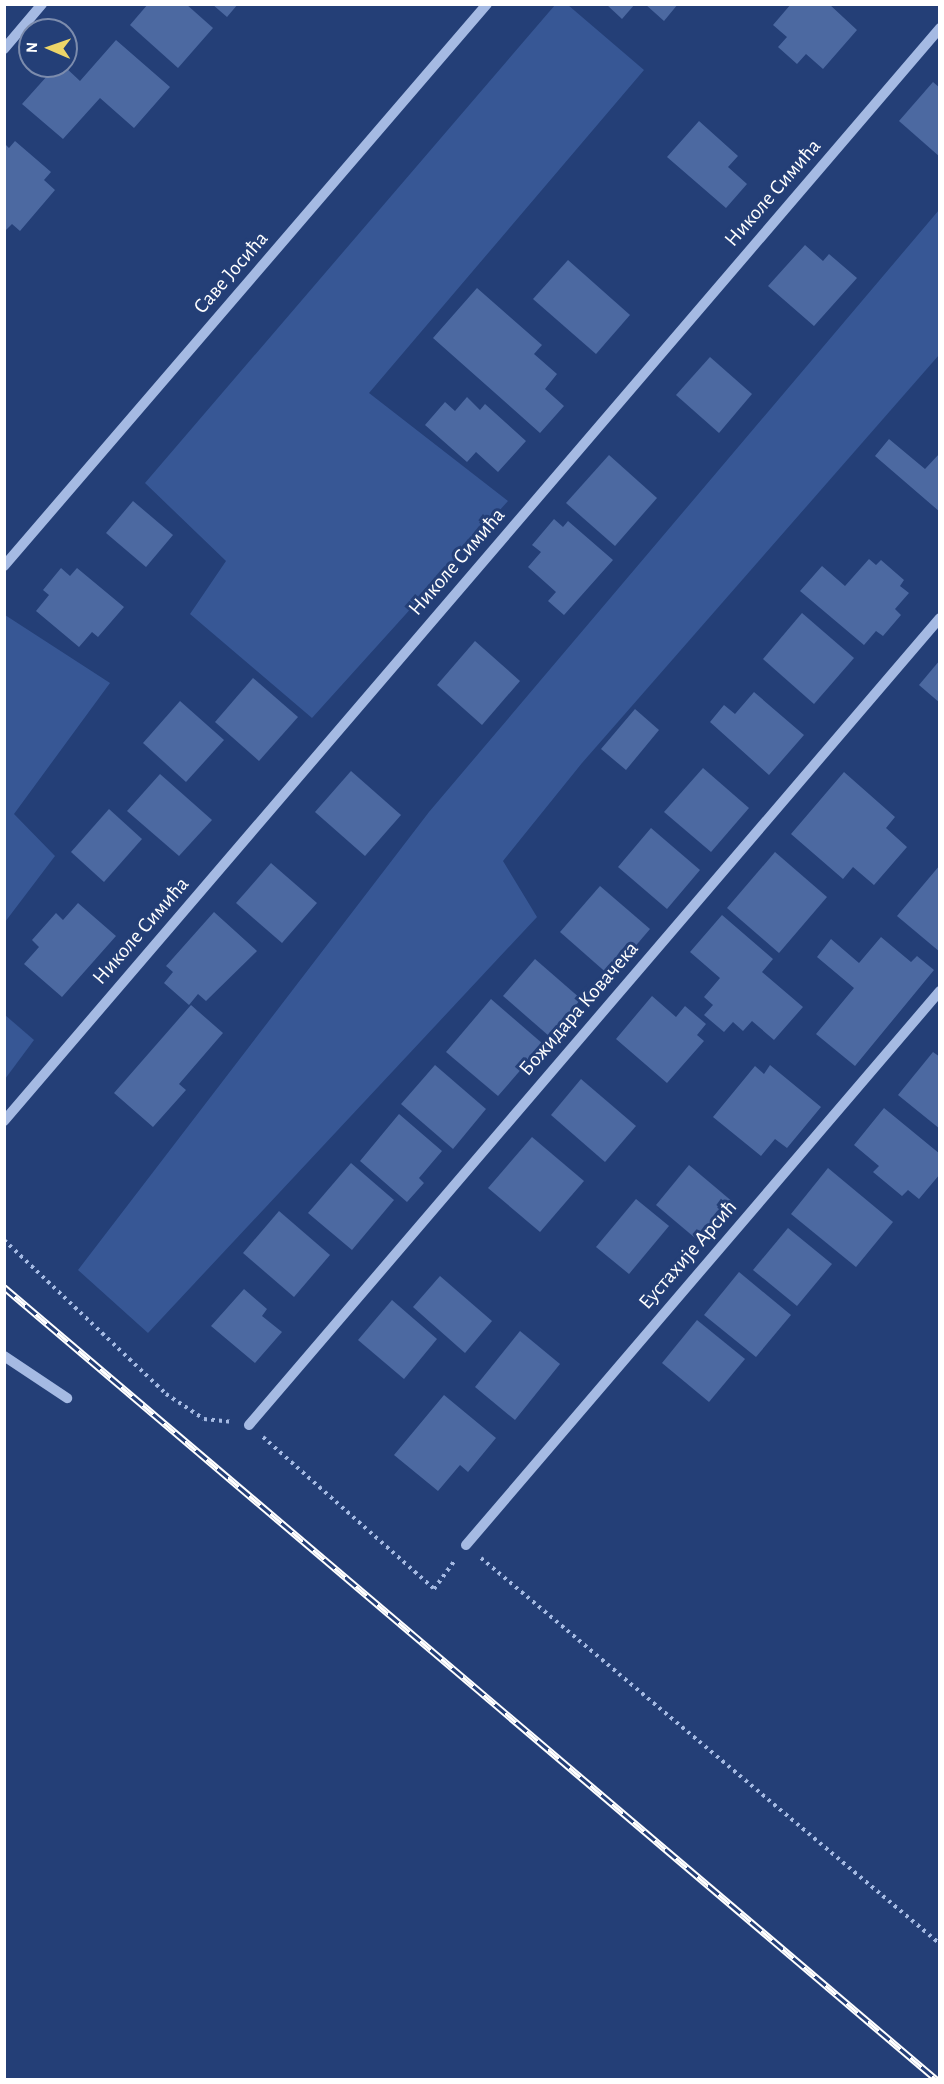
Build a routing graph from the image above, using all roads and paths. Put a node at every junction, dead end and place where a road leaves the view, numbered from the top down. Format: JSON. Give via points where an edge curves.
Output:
{"nodes":[{"id":1,"x":42,"y":4,"type":"edge"},
{"id":2,"x":487,"y":4,"type":"edge"},
{"id":3,"x":939,"y":28,"type":"edge"},
{"id":4,"x":4,"y":49,"type":"edge"},
{"id":5,"x":4,"y":566,"type":"edge"},
{"id":6,"x":939,"y":618,"type":"edge"},
{"id":7,"x":939,"y":991,"type":"edge"},
{"id":8,"x":4,"y":1121,"type":"edge"},
{"id":9,"x":4,"y":1240,"type":"edge"},
{"id":10,"x":4,"y":1356,"type":"edge"},
{"id":11,"x":67,"y":1398,"type":"dead end"},
{"id":12,"x":249,"y":1425,"type":"junction"},
{"id":13,"x":466,"y":1545,"type":"junction"},
{"id":14,"x":939,"y":1944,"type":"edge"}],
"edges":[{"from":1,"to":4,"type":"street"},
{"from":2,"to":5,"type":"street","name":"Саве Јосића"},
{"from":3,"to":8,"type":"street","name":"Николе Симића"},
{"from":6,"to":12,"type":"street","name":"Божидара Ковачека"},
{"from":7,"to":13,"type":"street","name":"Еустахије Арсић"},
{"from":9,"to":12,"type":"path","via":[[166,1395],[204,1419]]},
{"from":10,"to":11,"type":"street"},
{"from":12,"to":13,"type":"path","via":[[434,1589]]},
{"from":13,"to":14,"type":"path"}]}
